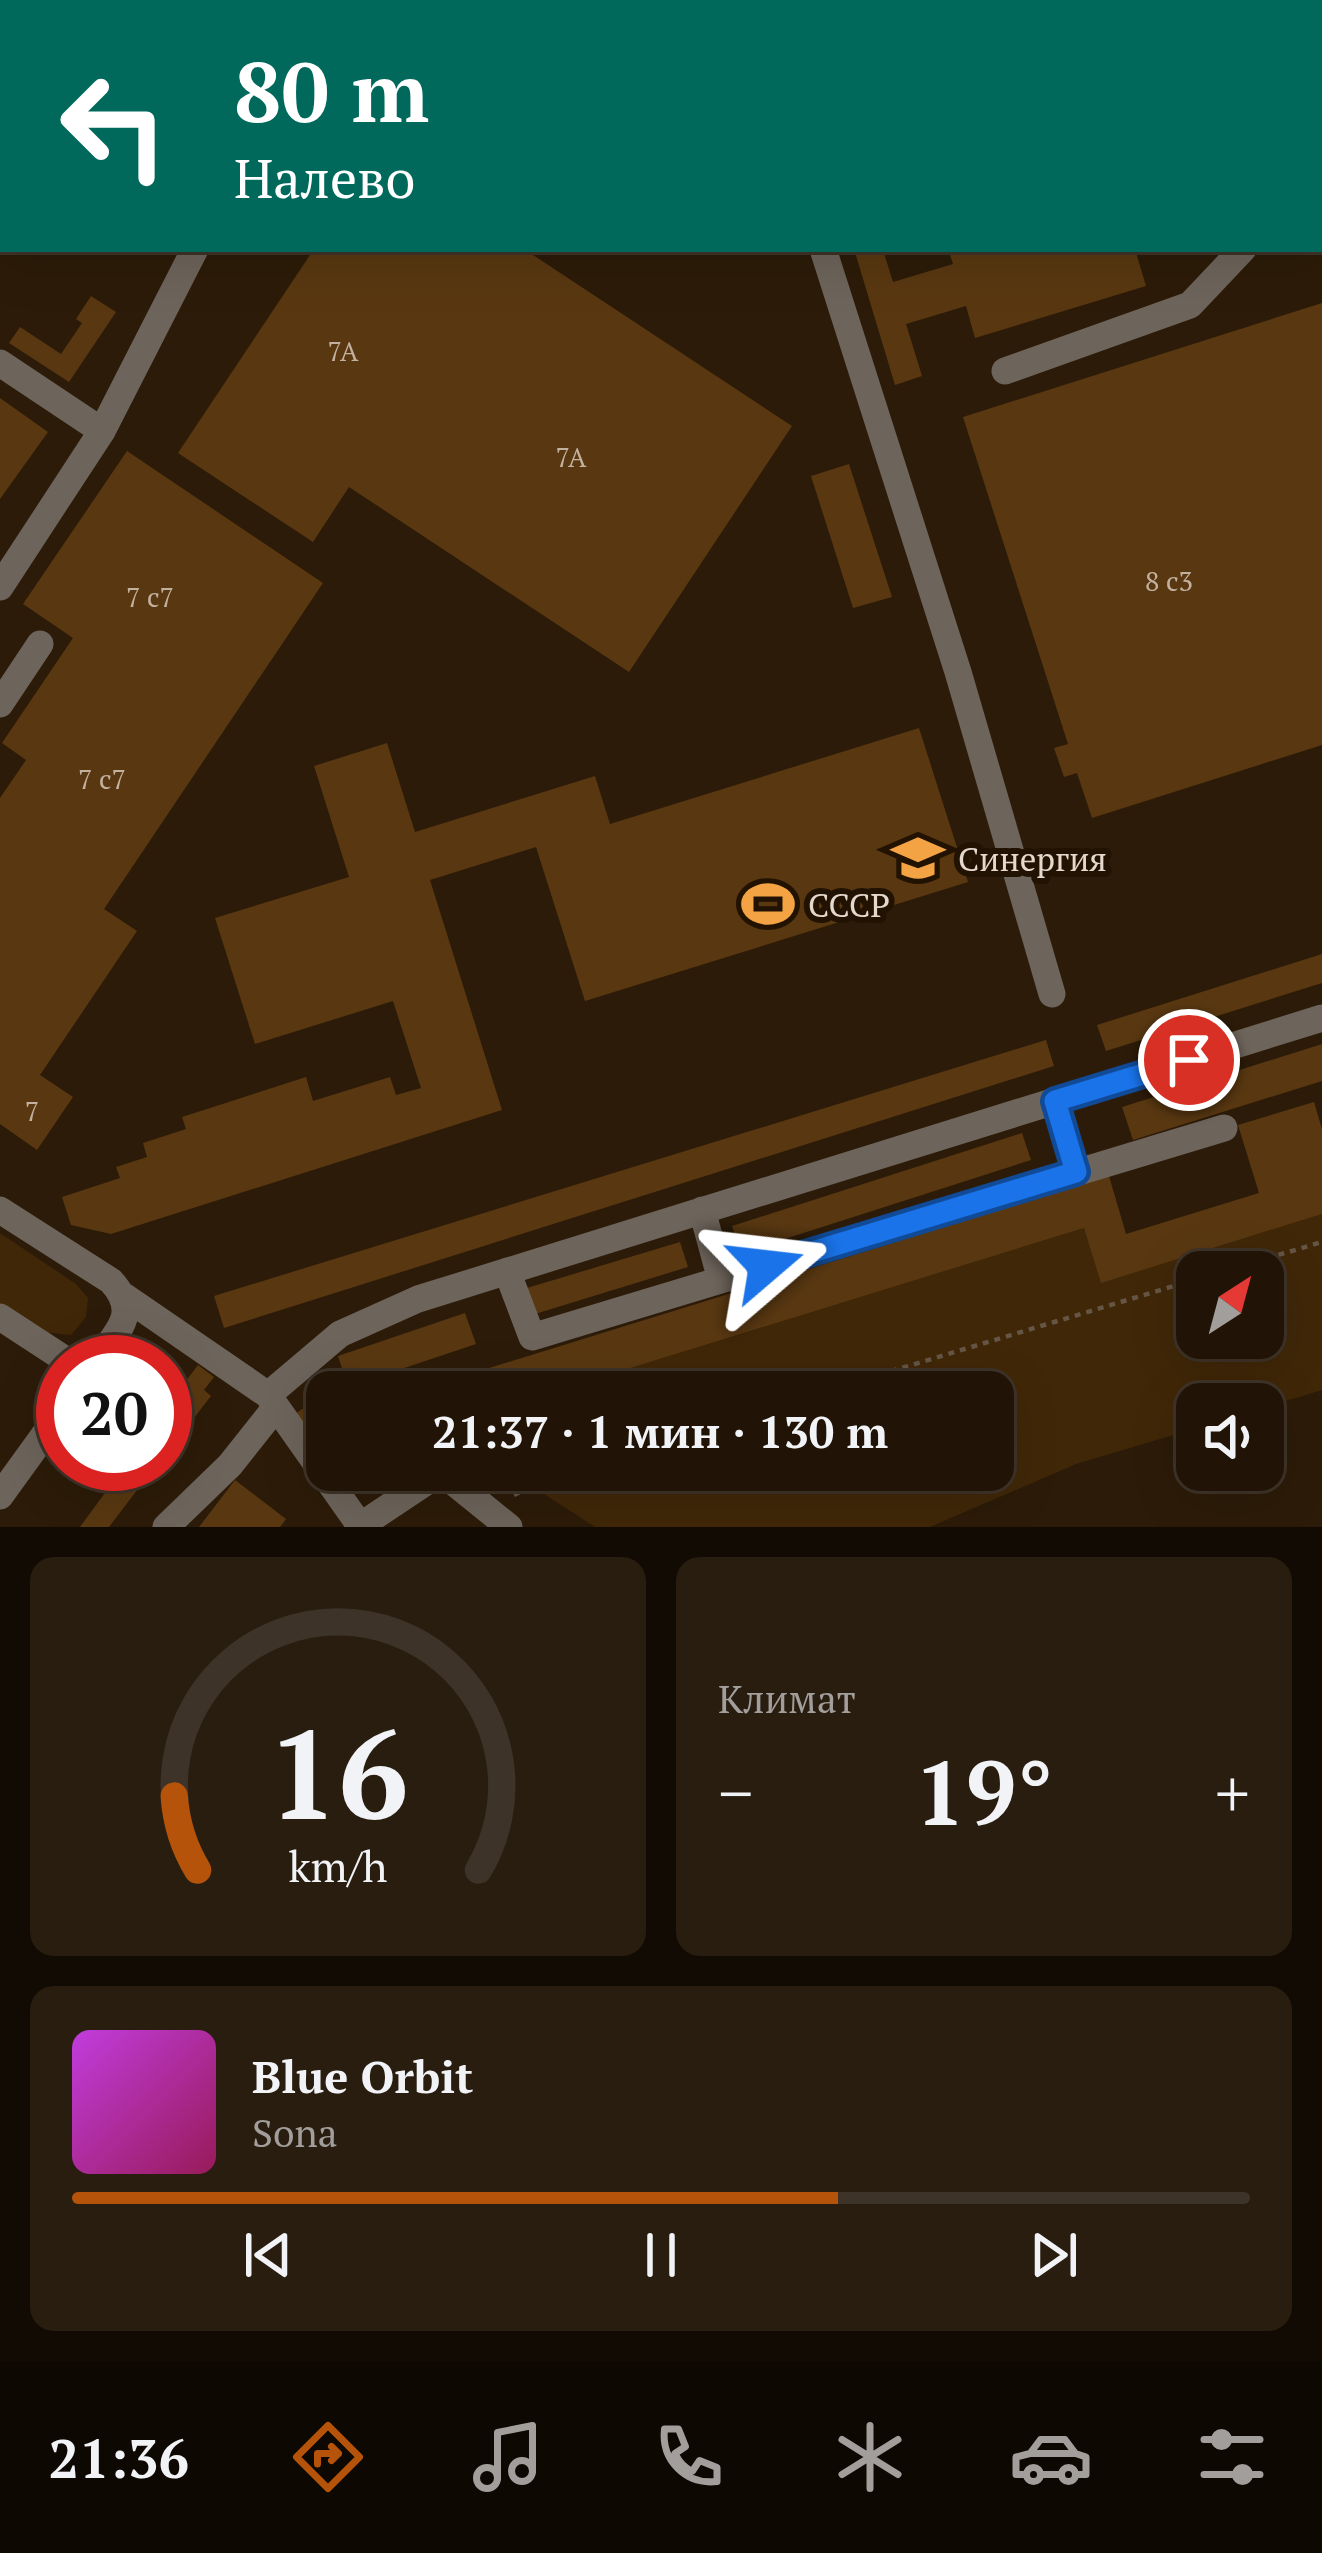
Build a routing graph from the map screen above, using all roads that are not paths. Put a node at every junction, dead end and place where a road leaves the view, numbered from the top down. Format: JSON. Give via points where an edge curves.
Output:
{"nodes":[{"id":1,"x":193,"y":252,"type":"edge"},
{"id":2,"x":824,"y":252,"type":"edge"},
{"id":3,"x":1240,"y":252,"type":"edge"},
{"id":4,"x":0,"y":363,"type":"edge"},
{"id":5,"x":1005,"y":371,"type":"dead end"},
{"id":6,"x":102,"y":431,"type":"junction"},
{"id":7,"x":0,"y":587,"type":"edge"},
{"id":8,"x":40,"y":644,"type":"dead end"},
{"id":9,"x":0,"y":704,"type":"edge"},
{"id":10,"x":1052,"y":994,"type":"dead end"},
{"id":11,"x":1322,"y":1018,"type":"edge"},
{"id":12,"x":1055,"y":1101,"type":"junction"},
{"id":13,"x":1224,"y":1128,"type":"dead end"},
{"id":14,"x":1076,"y":1172,"type":"junction"},
{"id":15,"x":0,"y":1210,"type":"edge"},
{"id":16,"x":702,"y":1210,"type":"junction"},
{"id":17,"x":507,"y":1271,"type":"junction"},
{"id":18,"x":722,"y":1280,"type":"junction"},
{"id":19,"x":124,"y":1296,"type":"junction"},
{"id":20,"x":0,"y":1317,"type":"edge"},
{"id":21,"x":114,"y":1335,"type":"edge"},
{"id":22,"x":36,"y":1340,"type":"edge"},
{"id":23,"x":272,"y":1401,"type":"junction"},
{"id":24,"x":36,"y":1446,"type":"edge"},
{"id":25,"x":0,"y":1496,"type":"edge"},
{"id":26,"x":356,"y":1519,"type":"edge"},
{"id":27,"x":499,"y":1519,"type":"edge"},
{"id":28,"x":166,"y":1527,"type":"edge"},
{"id":29,"x":328,"y":1527,"type":"edge"}],
"edges":[{"from":1,"to":6,"type":"street"},
{"from":2,"to":10,"type":"street"},
{"from":3,"to":5,"type":"street","via":[[1190,305]]},
{"from":4,"to":6,"type":"street"},
{"from":6,"to":7,"type":"street"},
{"from":8,"to":9,"type":"street"},
{"from":11,"to":12,"type":"street"},
{"from":12,"to":14,"type":"street"},
{"from":12,"to":16,"type":"street"},
{"from":13,"to":14,"type":"street"},
{"from":14,"to":18,"type":"street"},
{"from":15,"to":19,"type":"street"},
{"from":16,"to":17,"type":"street"},
{"from":16,"to":18,"type":"street"},
{"from":17,"to":18,"type":"street","via":[[532,1337]]},
{"from":17,"to":23,"type":"street","via":[[340,1334]]},
{"from":19,"to":21,"type":"street","via":[[126,1317]]},
{"from":19,"to":23,"type":"street"},
{"from":20,"to":22,"type":"street"},
{"from":23,"to":26,"type":"street"},
{"from":23,"to":28,"type":"street","via":[[230,1465]]},
{"from":24,"to":25,"type":"street"},
{"from":26,"to":27,"type":"street","via":[[441,1472]]},
{"from":26,"to":29,"type":"street"}]}
